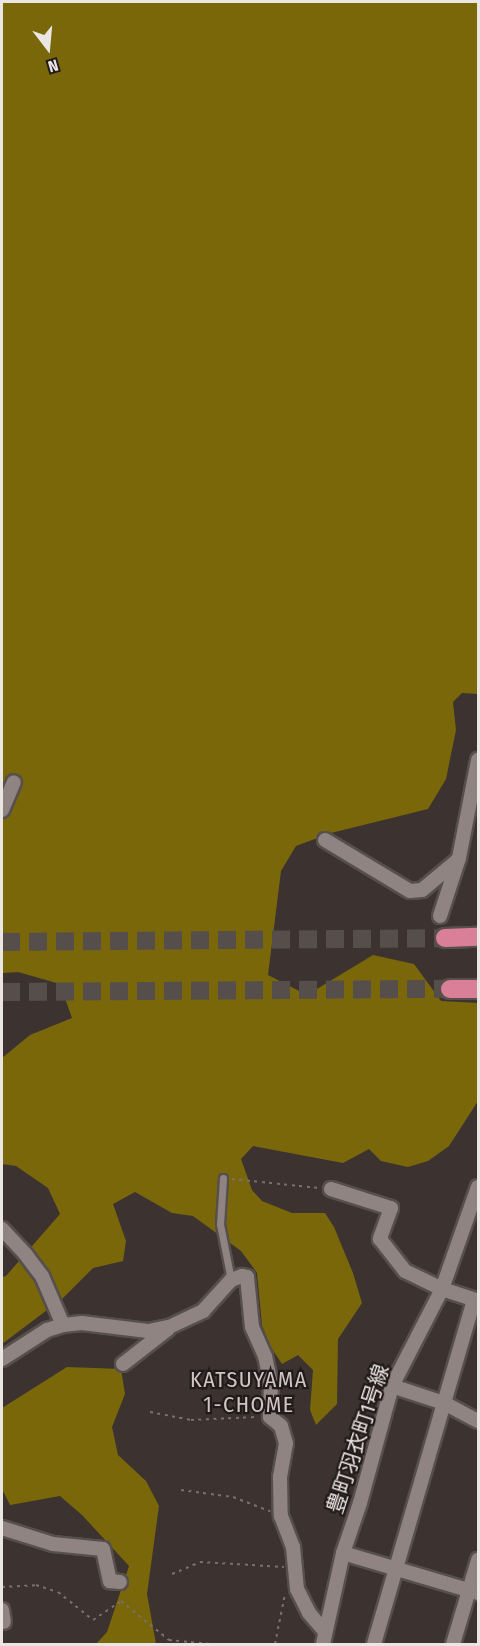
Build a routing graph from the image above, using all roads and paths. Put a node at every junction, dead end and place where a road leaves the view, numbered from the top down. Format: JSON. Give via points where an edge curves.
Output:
{"nodes":[{"id":1,"x":478,"y":760,"type":"edge"},
{"id":2,"x":14,"y":782,"type":"dead end"},
{"id":3,"x":2,"y":810,"type":"edge"},
{"id":4,"x":325,"y":840,"type":"dead end"},
{"id":5,"x":459,"y":858,"type":"junction"},
{"id":6,"x":440,"y":916,"type":"dead end"},
{"id":7,"x":478,"y":937,"type":"edge"},
{"id":8,"x":445,"y":938,"type":"tunnel mouth"},
{"id":9,"x":478,"y":988,"type":"edge"},
{"id":10,"x":450,"y":989,"type":"tunnel mouth"},
{"id":11,"x":223,"y":1178,"type":"joint"},
{"id":12,"x":478,"y":1187,"type":"edge"},
{"id":13,"x":331,"y":1189,"type":"joint"},
{"id":14,"x":2,"y":1229,"type":"edge"},
{"id":15,"x":231,"y":1280,"type":"junction"},
{"id":16,"x":442,"y":1289,"type":"junction"},
{"id":17,"x":476,"y":1300,"type":"edge"},
{"id":18,"x":63,"y":1325,"type":"junction"},
{"id":19,"x":169,"y":1328,"type":"junction"},
{"id":20,"x":2,"y":1359,"type":"edge"},
{"id":21,"x":123,"y":1364,"type":"dead end"},
{"id":22,"x":392,"y":1386,"type":"junction"},
{"id":23,"x":444,"y":1403,"type":"junction"},
{"id":24,"x":150,"y":1412,"type":"dead end"},
{"id":25,"x":270,"y":1417,"type":"junction"},
{"id":26,"x":478,"y":1421,"type":"edge"},
{"id":27,"x":181,"y":1490,"type":"dead end"},
{"id":28,"x":281,"y":1516,"type":"junction"},
{"id":29,"x":2,"y":1528,"type":"edge"},
{"id":30,"x":343,"y":1553,"type":"junction"},
{"id":31,"x":478,"y":1560,"type":"edge"},
{"id":32,"x":296,"y":1568,"type":"junction"},
{"id":33,"x":397,"y":1569,"type":"junction"},
{"id":34,"x":172,"y":1574,"type":"dead end"},
{"id":35,"x":120,"y":1582,"type":"dead end"},
{"id":36,"x":2,"y":1587,"type":"edge"},
{"id":37,"x":297,"y":1589,"type":"junction"},
{"id":38,"x":474,"y":1592,"type":"edge"},
{"id":39,"x":324,"y":1630,"type":"junction"},
{"id":40,"x":211,"y":1644,"type":"edge"},
{"id":41,"x":274,"y":1644,"type":"edge"},
{"id":42,"x":323,"y":1644,"type":"edge"},
{"id":43,"x":374,"y":1644,"type":"edge"},
{"id":44,"x":453,"y":1644,"type":"edge"}],
"edges":[{"from":1,"to":5,"type":"street"},
{"from":2,"to":3,"type":"street"},
{"from":4,"to":5,"type":"street","via":[[410,891],[422,890]]},
{"from":5,"to":6,"type":"street"},
{"from":7,"to":8,"type":"highway"},
{"from":9,"to":10,"type":"highway"},
{"from":11,"to":13,"type":"path"},
{"from":11,"to":15,"type":"lane","via":[[220,1224]]},
{"from":12,"to":16,"type":"street","name":"豊町羽衣町1号線"},
{"from":13,"to":16,"type":"street","via":[[391,1208],[380,1239],[405,1271]]},
{"from":14,"to":18,"type":"street","via":[[42,1276]]},
{"from":15,"to":19,"type":"street","via":[[203,1311]]},
{"from":15,"to":25,"type":"street","via":[[247,1277],[252,1327],[265,1356],[271,1384]]},
{"from":16,"to":17,"type":"street"},
{"from":16,"to":22,"type":"street","name":"豊町羽衣町1号線"},
{"from":17,"to":23,"type":"street"},
{"from":18,"to":19,"type":"street","via":[[82,1323],[148,1331]]},
{"from":18,"to":20,"type":"street","via":[[47,1330]]},
{"from":19,"to":21,"type":"street"},
{"from":22,"to":23,"type":"street"},
{"from":22,"to":30,"type":"street","name":"豊町羽衣町1号線"},
{"from":23,"to":26,"type":"street"},
{"from":23,"to":33,"type":"street"},
{"from":24,"to":25,"type":"path","via":[[191,1420]]},
{"from":25,"to":28,"type":"street","via":[[281,1426],[286,1443],[280,1477]]},
{"from":27,"to":28,"type":"path","via":[[233,1497]]},
{"from":28,"to":32,"type":"street"},
{"from":29,"to":35,"type":"street","via":[[53,1544],[103,1549],[110,1581]]},
{"from":30,"to":33,"type":"street"},
{"from":30,"to":39,"type":"street","name":"豊町羽衣町1号線"},
{"from":31,"to":38,"type":"street"},
{"from":32,"to":34,"type":"path","via":[[200,1562]]},
{"from":32,"to":37,"type":"street"},
{"from":33,"to":38,"type":"street"},
{"from":33,"to":43,"type":"street"},
{"from":36,"to":40,"type":"path","via":[[36,1585],[58,1592],[93,1620],[121,1601],[169,1640]]},
{"from":37,"to":39,"type":"street","via":[[309,1613]]},
{"from":37,"to":41,"type":"path","via":[[286,1590]]},
{"from":38,"to":44,"type":"street"},
{"from":39,"to":42,"type":"street","name":"豊町羽衣町1号線"}]}
